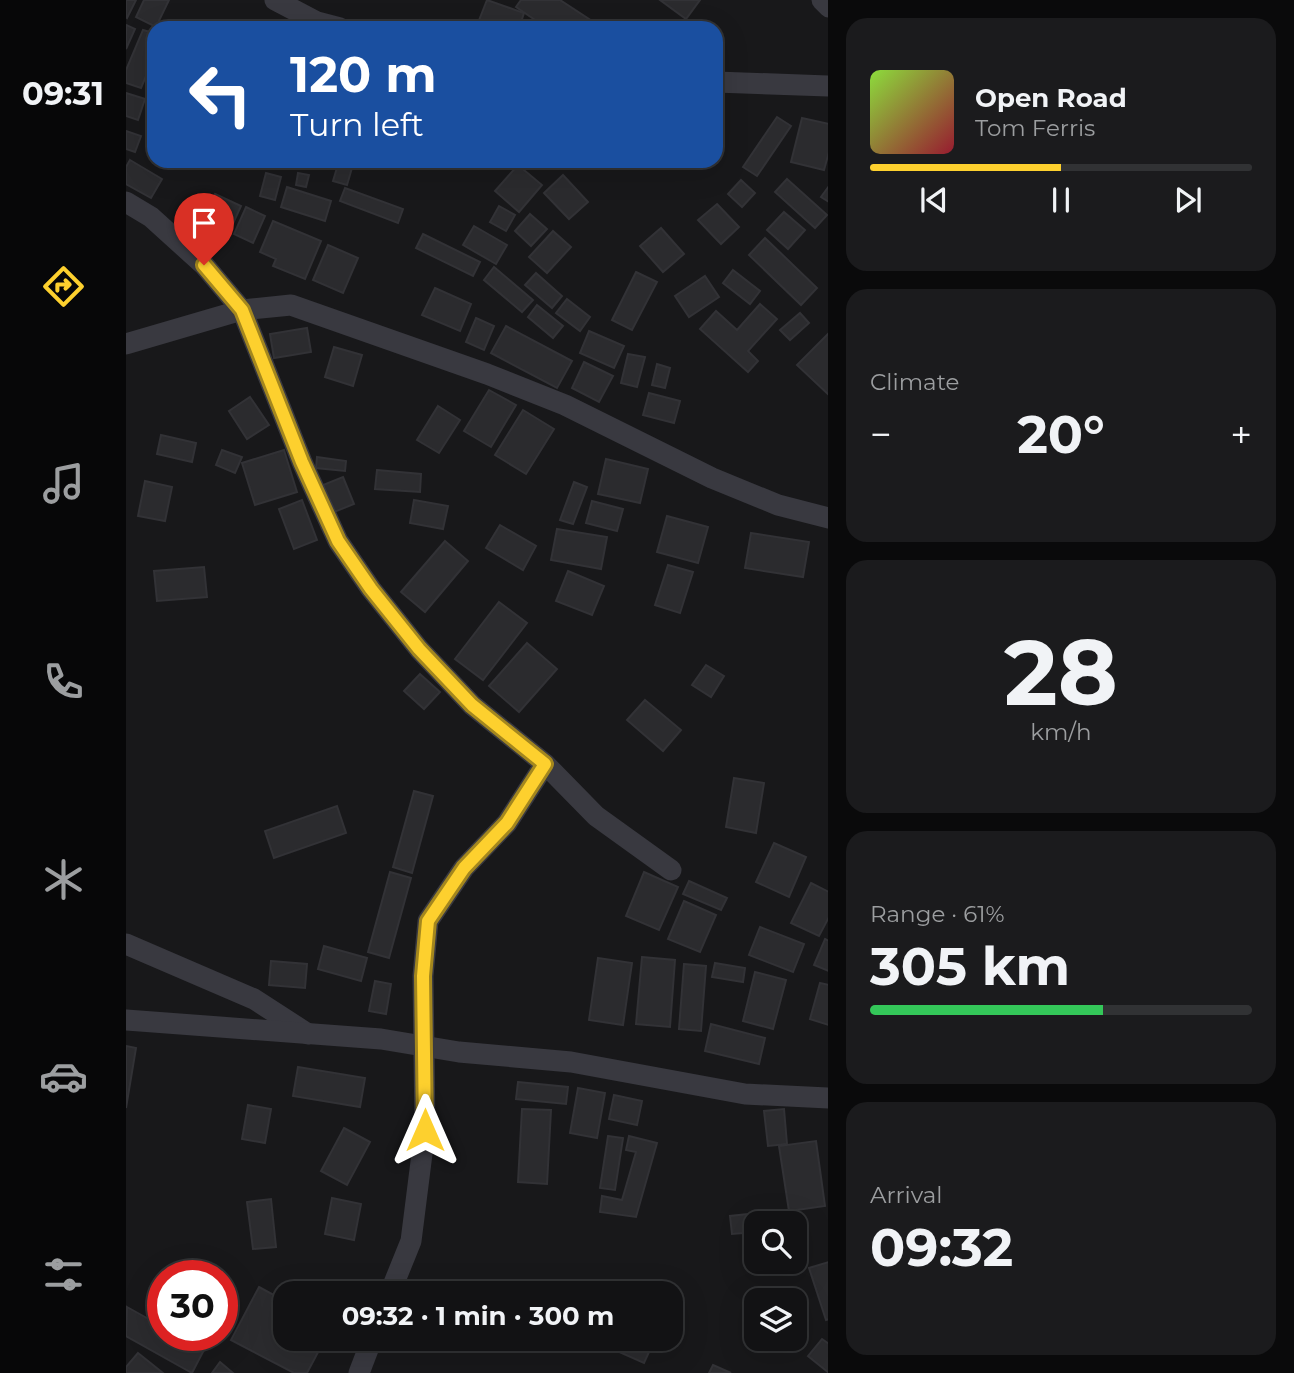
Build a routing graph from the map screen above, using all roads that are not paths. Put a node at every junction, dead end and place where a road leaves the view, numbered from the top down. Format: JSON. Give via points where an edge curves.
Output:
{"nodes":[{"id":1,"x":275,"y":0,"type":"edge"},
{"id":2,"x":822,"y":0,"type":"edge"},
{"id":3,"x":828,"y":7,"type":"edge"},
{"id":4,"x":315,"y":21,"type":"edge"},
{"id":5,"x":723,"y":82,"type":"edge"},
{"id":6,"x":828,"y":86,"type":"edge"},
{"id":7,"x":126,"y":202,"type":"edge"},
{"id":8,"x":242,"y":310,"type":"junction"},
{"id":9,"x":126,"y":344,"type":"edge"},
{"id":10,"x":828,"y":518,"type":"edge"},
{"id":11,"x":545,"y":764,"type":"junction"},
{"id":12,"x":671,"y":870,"type":"dead end"},
{"id":13,"x":126,"y":944,"type":"edge"},
{"id":14,"x":126,"y":1020,"type":"edge"},
{"id":15,"x":310,"y":1035,"type":"junction"},
{"id":16,"x":425,"y":1045,"type":"junction"},
{"id":17,"x":828,"y":1098,"type":"edge"},
{"id":18,"x":395,"y":1281,"type":"edge"},
{"id":19,"x":367,"y":1351,"type":"edge"},
{"id":20,"x":359,"y":1373,"type":"edge"}],
"edges":[{"from":1,"to":4,"type":"street"},
{"from":2,"to":3,"type":"street"},
{"from":5,"to":6,"type":"street"},
{"from":7,"to":8,"type":"street","via":[[204,265]]},
{"from":8,"to":9,"type":"street"},
{"from":8,"to":10,"type":"street","via":[[290,305],[361,329],[565,405],[778,505]]},
{"from":8,"to":11,"type":"street","via":[[338,541],[428,658],[472,705]]},
{"from":11,"to":12,"type":"street","via":[[596,816]]},
{"from":11,"to":16,"type":"street","via":[[507,823],[464,868],[428,921],[423,976]]},
{"from":13,"to":15,"type":"street","via":[[254,999]]},
{"from":14,"to":15,"type":"street"},
{"from":15,"to":16,"type":"street"},
{"from":16,"to":17,"type":"street","via":[[571,1062],[745,1094]]},
{"from":16,"to":18,"type":"street","via":[[425,1130],[411,1241]]},
{"from":19,"to":20,"type":"street"}]}
